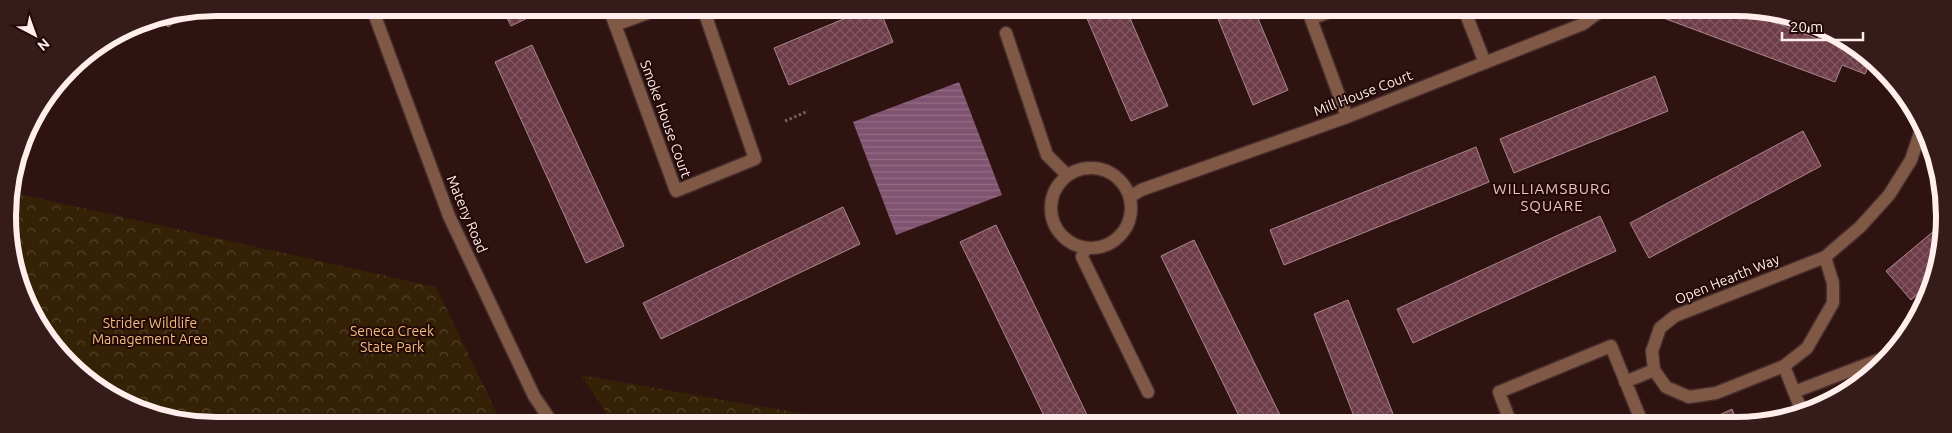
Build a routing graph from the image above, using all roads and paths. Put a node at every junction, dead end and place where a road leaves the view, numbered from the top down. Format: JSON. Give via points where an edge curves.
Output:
{"nodes":[{"id":1,"x":375,"y":16,"type":"edge"},
{"id":2,"x":611,"y":16,"type":"edge"},
{"id":3,"x":639,"y":16,"type":"edge"},
{"id":4,"x":706,"y":16,"type":"edge"},
{"id":5,"x":1318,"y":16,"type":"edge"},
{"id":6,"x":1467,"y":16,"type":"edge"},
{"id":7,"x":1594,"y":16,"type":"edge"},
{"id":8,"x":615,"y":25,"type":"junction"},
{"id":9,"x":1006,"y":33,"type":"dead end"},
{"id":10,"x":1485,"y":63,"type":"junction"},
{"id":11,"x":808,"y":111,"type":"dead end"},
{"id":12,"x":1347,"y":117,"type":"junction"},
{"id":13,"x":785,"y":121,"type":"dead end"},
{"id":14,"x":1919,"y":136,"type":"edge"},
{"id":15,"x":1067,"y":175,"type":"junction"},
{"id":16,"x":1130,"y":197,"type":"junction"},
{"id":17,"x":1085,"y":248,"type":"junction"},
{"id":18,"x":1825,"y":257,"type":"junction"},
{"id":19,"x":1873,"y":362,"type":"edge"},
{"id":20,"x":1784,"y":366,"type":"junction"},
{"id":21,"x":1654,"y":370,"type":"junction"},
{"id":22,"x":1625,"y":382,"type":"junction"},
{"id":23,"x":1148,"y":392,"type":"dead end"},
{"id":24,"x":1794,"y":392,"type":"junction"},
{"id":25,"x":1800,"y":406,"type":"edge"},
{"id":26,"x":548,"y":417,"type":"edge"},
{"id":27,"x":1509,"y":417,"type":"edge"},
{"id":28,"x":1640,"y":417,"type":"edge"}],
"edges":[{"from":1,"to":26,"type":"street","name":"Mateny Road","via":[[449,216],[534,396]]},
{"from":2,"to":8,"type":"street","name":"Smoke House Court"},
{"from":3,"to":8,"type":"street"},
{"from":4,"to":8,"type":"street","name":"Smoke House Court","via":[[755,159],[676,191]]},
{"from":5,"to":12,"type":"street","via":[[1311,19]]},
{"from":6,"to":10,"type":"street"},
{"from":7,"to":10,"type":"street","name":"Mill House Court","via":[[1583,24]]},
{"from":9,"to":15,"type":"street","via":[[1047,155]]},
{"from":10,"to":12,"type":"street","name":"Mill House Court"},
{"from":11,"to":13,"type":"path"},
{"from":12,"to":16,"type":"street","name":"Mill House Court","via":[[1141,190]]},
{"from":14,"to":18,"type":"street","name":"Open Hearth Way","via":[[1911,160],[1889,195],[1860,227]]},
{"from":15,"to":16,"type":"street","via":[[1081,168],[1097,168],[1112,173],[1124,183]]},
{"from":15,"to":17,"type":"street","via":[[1056,187],[1051,202],[1052,218],[1058,232],[1070,243]]},
{"from":16,"to":17,"type":"street","via":[[1131,213],[1126,228],[1116,240],[1101,247]]},
{"from":17,"to":23,"type":"street","via":[[1082,257]]},
{"from":18,"to":20,"type":"street","via":[[1833,283],[1833,303],[1807,348]]},
{"from":18,"to":21,"type":"street","name":"Open Hearth Way","via":[[1674,316],[1660,328],[1652,351]]},
{"from":19,"to":24,"type":"street"},
{"from":20,"to":21,"type":"street","via":[[1716,393],[1689,397],[1666,387]]},
{"from":20,"to":24,"type":"street"},
{"from":21,"to":22,"type":"street"},
{"from":22,"to":27,"type":"street","via":[[1611,346],[1500,392]]},
{"from":22,"to":28,"type":"street"},
{"from":24,"to":25,"type":"street"}]}
